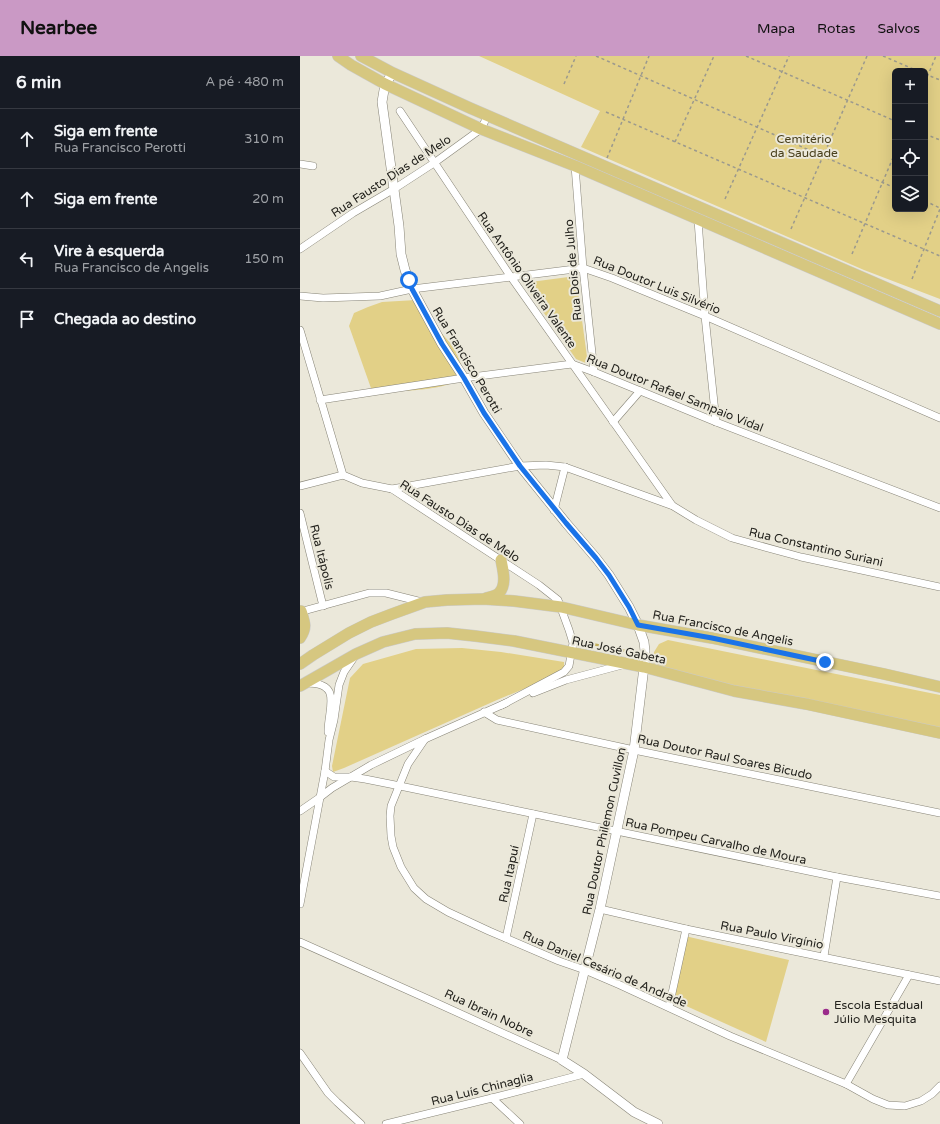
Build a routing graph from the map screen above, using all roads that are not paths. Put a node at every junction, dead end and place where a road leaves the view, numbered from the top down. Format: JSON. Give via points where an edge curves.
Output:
{"nodes":[{"id":1,"x":338,"y":56,"type":"edge"},
{"id":2,"x":361,"y":56,"type":"edge"},
{"id":3,"x":393,"y":73,"type":"junction"},
{"id":4,"x":385,"y":84,"type":"junction"},
{"id":5,"x":400,"y":111,"type":"dead end"},
{"id":6,"x":488,"y":116,"type":"junction"},
{"id":7,"x":481,"y":129,"type":"junction"},
{"id":8,"x":434,"y":163,"type":"junction"},
{"id":9,"x":300,"y":164,"type":"edge"},
{"id":10,"x":313,"y":166,"type":"dead end"},
{"id":11,"x":575,"y":166,"type":"junction"},
{"id":12,"x":394,"y":189,"type":"junction"},
{"id":13,"x":698,"y":220,"type":"junction"},
{"id":14,"x":300,"y":249,"type":"edge"},
{"id":15,"x":583,"y":268,"type":"junction"},
{"id":16,"x":511,"y":278,"type":"junction"},
{"id":17,"x":412,"y":289,"type":"junction"},
{"id":18,"x":300,"y":296,"type":"edge"},
{"id":19,"x":940,"y":310,"type":"edge"},
{"id":20,"x":705,"y":316,"type":"junction"},
{"id":21,"x":940,"y":324,"type":"edge"},
{"id":22,"x":300,"y":330,"type":"edge"},
{"id":23,"x":572,"y":364,"type":"junction"},
{"id":24,"x":594,"y":372,"type":"junction"},
{"id":25,"x":464,"y":378,"type":"junction"},
{"id":26,"x":640,"y":391,"type":"junction"},
{"id":27,"x":320,"y":400,"type":"junction"},
{"id":28,"x":940,"y":418,"type":"edge"},
{"id":29,"x":613,"y":422,"type":"junction"},
{"id":30,"x":716,"y":422,"type":"junction"},
{"id":31,"x":520,"y":466,"type":"junction"},
{"id":32,"x":565,"y":467,"type":"junction"},
{"id":33,"x":343,"y":475,"type":"junction"},
{"id":34,"x":300,"y":486,"type":"edge"},
{"id":35,"x":392,"y":489,"type":"junction"},
{"id":36,"x":673,"y":506,"type":"junction"},
{"id":37,"x":940,"y":508,"type":"edge"},
{"id":38,"x":554,"y":510,"type":"junction"},
{"id":39,"x":300,"y":513,"type":"edge"},
{"id":40,"x":501,"y":560,"type":"junction"},
{"id":41,"x":940,"y":587,"type":"edge"},
{"id":42,"x":483,"y":599,"type":"junction"},
{"id":43,"x":424,"y":602,"type":"junction"},
{"id":44,"x":323,"y":606,"type":"junction"},
{"id":45,"x":561,"y":607,"type":"junction"},
{"id":46,"x":629,"y":607,"type":"joint"},
{"id":47,"x":300,"y":611,"type":"edge"},
{"id":48,"x":638,"y":625,"type":"junction"},
{"id":49,"x":300,"y":638,"type":"edge"},
{"id":50,"x":571,"y":652,"type":"junction"},
{"id":51,"x":356,"y":654,"type":"junction"},
{"id":52,"x":626,"y":663,"type":"junction"},
{"id":53,"x":300,"y":664,"type":"edge"},
{"id":54,"x":644,"y":667,"type":"junction"},
{"id":55,"x":302,"y":684,"type":"edge"},
{"id":56,"x":940,"y":687,"type":"edge"},
{"id":57,"x":502,"y":705,"type":"junction"},
{"id":58,"x":484,"y":712,"type":"junction"},
{"id":59,"x":939,"y":734,"type":"edge"},
{"id":60,"x":425,"y":739,"type":"junction"},
{"id":61,"x":329,"y":740,"type":"junction"},
{"id":62,"x":634,"y":750,"type":"junction"},
{"id":63,"x":324,"y":772,"type":"junction"},
{"id":64,"x":351,"y":777,"type":"junction"},
{"id":65,"x":400,"y":786,"type":"junction"},
{"id":66,"x":319,"y":798,"type":"junction"},
{"id":67,"x":300,"y":811,"type":"edge"},
{"id":68,"x":940,"y":813,"type":"edge"},
{"id":69,"x":533,"y":814,"type":"junction"},
{"id":70,"x":616,"y":831,"type":"junction"},
{"id":71,"x":837,"y":877,"type":"junction"},
{"id":72,"x":940,"y":896,"type":"edge"},
{"id":73,"x":300,"y":904,"type":"edge"},
{"id":74,"x":600,"y":909,"type":"junction"},
{"id":75,"x":686,"y":928,"type":"junction"},
{"id":76,"x":506,"y":938,"type":"junction"},
{"id":77,"x":300,"y":942,"type":"edge"},
{"id":78,"x":824,"y":956,"type":"junction"},
{"id":79,"x":584,"y":970,"type":"junction"},
{"id":80,"x":909,"y":975,"type":"junction"},
{"id":81,"x":940,"y":981,"type":"edge"},
{"id":82,"x":669,"y":1007,"type":"junction"},
{"id":83,"x":300,"y":1053,"type":"edge"},
{"id":84,"x":562,"y":1060,"type":"junction"},
{"id":85,"x":584,"y":1074,"type":"junction"},
{"id":86,"x":846,"y":1084,"type":"junction"},
{"id":87,"x":940,"y":1086,"type":"edge"},
{"id":88,"x":492,"y":1098,"type":"junction"},
{"id":89,"x":518,"y":1123,"type":"edge"},
{"id":90,"x":361,"y":1124,"type":"edge"},
{"id":91,"x":386,"y":1124,"type":"edge"},
{"id":92,"x":658,"y":1124,"type":"edge"}],
"edges":[{"from":1,"to":4,"type":"main road"},
{"from":2,"to":3,"type":"main road"},
{"from":3,"to":4,"type":"street"},
{"from":3,"to":6,"type":"main road"},
{"from":4,"to":7,"type":"main road"},
{"from":4,"to":12,"type":"street","name":"Rua Francisco Perotti","via":[[382,102]]},
{"from":5,"to":8,"type":"street","name":"Rua Antônio Oliveira Valente"},
{"from":6,"to":7,"type":"street","name":"Rua Fausto Dias de Melo"},
{"from":6,"to":19,"type":"main road"},
{"from":7,"to":8,"type":"street","name":"Rua Fausto Dias de Melo"},
{"from":7,"to":11,"type":"main road"},
{"from":8,"to":12,"type":"street","name":"Rua Fausto Dias de Melo"},
{"from":8,"to":16,"type":"street","name":"Rua Antônio Oliveira Valente"},
{"from":9,"to":10,"type":"street"},
{"from":11,"to":13,"type":"main road"},
{"from":11,"to":15,"type":"street","name":"Rua Dois de Julho"},
{"from":12,"to":14,"type":"street","name":"Rua Fausto Dias de Melo"},
{"from":12,"to":17,"type":"street","name":"Rua Francisco Perotti","via":[[401,254]]},
{"from":13,"to":20,"type":"street"},
{"from":13,"to":21,"type":"main road"},
{"from":15,"to":16,"type":"street","name":"Rua Doutor Luis Silvério"},
{"from":15,"to":20,"type":"street","name":"Rua Doutor Luis Silvério"},
{"from":15,"to":24,"type":"street","name":"Rua Dois de Julho"},
{"from":16,"to":17,"type":"street","name":"Rua Doutor Luis Silvério"},
{"from":16,"to":23,"type":"street","name":"Rua Antônio Oliveira Valente"},
{"from":17,"to":18,"type":"street","name":"Rua Doutor Luis Silvério","via":[[380,296]]},
{"from":17,"to":25,"type":"street","name":"Rua Francisco Perotti"},
{"from":20,"to":28,"type":"street","name":"Rua Doutor Luis Silvério"},
{"from":20,"to":30,"type":"street"},
{"from":22,"to":27,"type":"street"},
{"from":23,"to":24,"type":"street","name":"Rua Doutor Rafael Sampaio Vidal"},
{"from":23,"to":25,"type":"street","name":"Rua Doutor Rafael Sampaio Vidal"},
{"from":23,"to":29,"type":"street","name":"Rua Antônio Oliveira Valente"},
{"from":24,"to":26,"type":"street","name":"Rua Doutor Rafael Sampaio Vidal"},
{"from":25,"to":27,"type":"street","name":"Rua Doutor Rafael Sampaio Vidal"},
{"from":25,"to":31,"type":"street","name":"Rua Francisco Perotti"},
{"from":26,"to":29,"type":"street"},
{"from":26,"to":30,"type":"street","name":"Rua Doutor Rafael Sampaio Vidal"},
{"from":27,"to":33,"type":"street"},
{"from":29,"to":36,"type":"street","name":"Rua Antônio Oliveira Valente"},
{"from":30,"to":37,"type":"street","name":"Rua Doutor Rafael Sampaio Vidal"},
{"from":31,"to":32,"type":"street","name":"Rua Constantino Suriani"},
{"from":31,"to":35,"type":"street","name":"Rua Constantino Suriani"},
{"from":31,"to":38,"type":"street","name":"Rua Francisco Perotti"},
{"from":32,"to":36,"type":"street","name":"Rua Constantino Suriani"},
{"from":32,"to":38,"type":"street"},
{"from":33,"to":34,"type":"street"},
{"from":33,"to":35,"type":"street","name":"Rua Fausto Dias de Melo","via":[[362,483]]},
{"from":35,"to":40,"type":"street","name":"Rua Fausto Dias de Melo"},
{"from":36,"to":41,"type":"street","name":"Rua Constantino Suriani","via":[[732,538],[801,557]]},
{"from":38,"to":46,"type":"street","name":"Rua Francisco Perotti","via":[[596,558]]},
{"from":39,"to":44,"type":"street","name":"Rua Itápolis"},
{"from":40,"to":42,"type":"main road","via":[[502,587],[499,593]]},
{"from":40,"to":45,"type":"street","name":"Rua Fausto Dias de Melo","via":[[539,585],[558,600]]},
{"from":42,"to":43,"type":"main road","name":"Rua Francisco de Angelis"},
{"from":42,"to":45,"type":"main road","name":"Rua Francisco de Angelis"},
{"from":43,"to":44,"type":"street","via":[[380,593]]},
{"from":43,"to":53,"type":"main road","name":"Rua Francisco de Angelis","via":[[371,622]]},
{"from":44,"to":47,"type":"street"},
{"from":45,"to":48,"type":"main road","name":"Rua Francisco de Angelis"},
{"from":45,"to":50,"type":"street","via":[[573,643]]},
{"from":46,"to":48,"type":"street","name":"Rua Doutor Philemon Cuvillon"},
{"from":47,"to":49,"type":"main road","via":[[305,626]]},
{"from":48,"to":54,"type":"street","name":"Rua Doutor Philemon Cuvillon","via":[[644,646]]},
{"from":48,"to":56,"type":"main road","name":"Rua Francisco de Angelis","via":[[712,638]]},
{"from":50,"to":51,"type":"main road","name":"Rua José Gabeta","via":[[514,641],[447,633],[415,634],[383,642]]},
{"from":50,"to":52,"type":"main road","name":"Rua José Gabeta"},
{"from":50,"to":57,"type":"street","via":[[569,666],[564,672]]},
{"from":51,"to":55,"type":"main road","name":"Rua José Gabeta"},
{"from":51,"to":61,"type":"street","via":[[339,685]]},
{"from":52,"to":54,"type":"main road","name":"Rua José Gabeta"},
{"from":52,"to":57,"type":"street","via":[[566,680]]},
{"from":54,"to":59,"type":"main road","name":"Rua José Gabeta","via":[[734,691],[813,705]]},
{"from":54,"to":62,"type":"street","name":"Rua Doutor Philemon Cuvillon"},
{"from":55,"to":61,"type":"street","via":[[316,683],[330,691]]},
{"from":57,"to":58,"type":"street"},
{"from":58,"to":60,"type":"street"},
{"from":58,"to":62,"type":"street","name":"Rua Doutor Raul Soares Bicudo","via":[[497,720]]},
{"from":60,"to":64,"type":"street"},
{"from":60,"to":65,"type":"street","name":"Rua Daniel Cesário de Andrade","via":[[408,764]]},
{"from":61,"to":63,"type":"street"},
{"from":62,"to":68,"type":"street","name":"Rua Doutor Raul Soares Bicudo"},
{"from":62,"to":70,"type":"street","name":"Rua Doutor Philemon Cuvillon"},
{"from":63,"to":64,"type":"street","name":"Rua Pompeu Carvalho de Moura","via":[[334,777]]},
{"from":63,"to":66,"type":"street"},
{"from":64,"to":65,"type":"street","name":"Rua Pompeu Carvalho de Moura"},
{"from":64,"to":66,"type":"street"},
{"from":65,"to":69,"type":"street","name":"Rua Pompeu Carvalho de Moura"},
{"from":65,"to":76,"type":"street","name":"Rua Daniel Cesário de Andrade","via":[[391,806],[393,847],[398,862],[414,888],[426,899],[448,912]]},
{"from":66,"to":67,"type":"street"},
{"from":66,"to":73,"type":"street"},
{"from":69,"to":70,"type":"street","name":"Rua Pompeu Carvalho de Moura"},
{"from":69,"to":76,"type":"street","name":"Rua Itapuí"},
{"from":70,"to":71,"type":"street","name":"Rua Pompeu Carvalho de Moura"},
{"from":70,"to":74,"type":"street","name":"Rua Doutor Philemon Cuvillon"},
{"from":71,"to":72,"type":"street","name":"Rua Pompeu Carvalho de Moura"},
{"from":71,"to":78,"type":"street"},
{"from":74,"to":75,"type":"street","name":"Rua Paulo Virgínio"},
{"from":74,"to":79,"type":"street","name":"Rua Doutor Philemon Cuvillon"},
{"from":75,"to":78,"type":"street","name":"Rua Paulo Virgínio"},
{"from":75,"to":82,"type":"street"},
{"from":76,"to":79,"type":"street","name":"Rua Daniel Cesário de Andrade"},
{"from":77,"to":84,"type":"street","name":"Rua Ibrain Nobre"},
{"from":78,"to":80,"type":"street","name":"Rua Paulo Virgínio"},
{"from":79,"to":82,"type":"street","name":"Rua Daniel Cesário de Andrade"},
{"from":79,"to":84,"type":"street","name":"Rua Doutor Philemon Cuvillon"},
{"from":80,"to":81,"type":"street","name":"Rua Paulo Virgínio"},
{"from":80,"to":86,"type":"street"},
{"from":82,"to":86,"type":"street","name":"Rua Daniel Cesário de Andrade","via":[[730,1036]]},
{"from":83,"to":90,"type":"street","via":[[328,1093]]},
{"from":84,"to":85,"type":"street","name":"Rua Ibrain Nobre"},
{"from":85,"to":88,"type":"street","name":"Rua Luís Chinaglia"},
{"from":85,"to":92,"type":"street","name":"Rua Ibrain Nobre","via":[[634,1112]]},
{"from":86,"to":87,"type":"street","name":"Rua Daniel Cesário de Andrade","via":[[888,1105],[905,1106],[921,1101]]},
{"from":88,"to":89,"type":"street"},
{"from":88,"to":91,"type":"street","name":"Rua Luís Chinaglia"}]}
